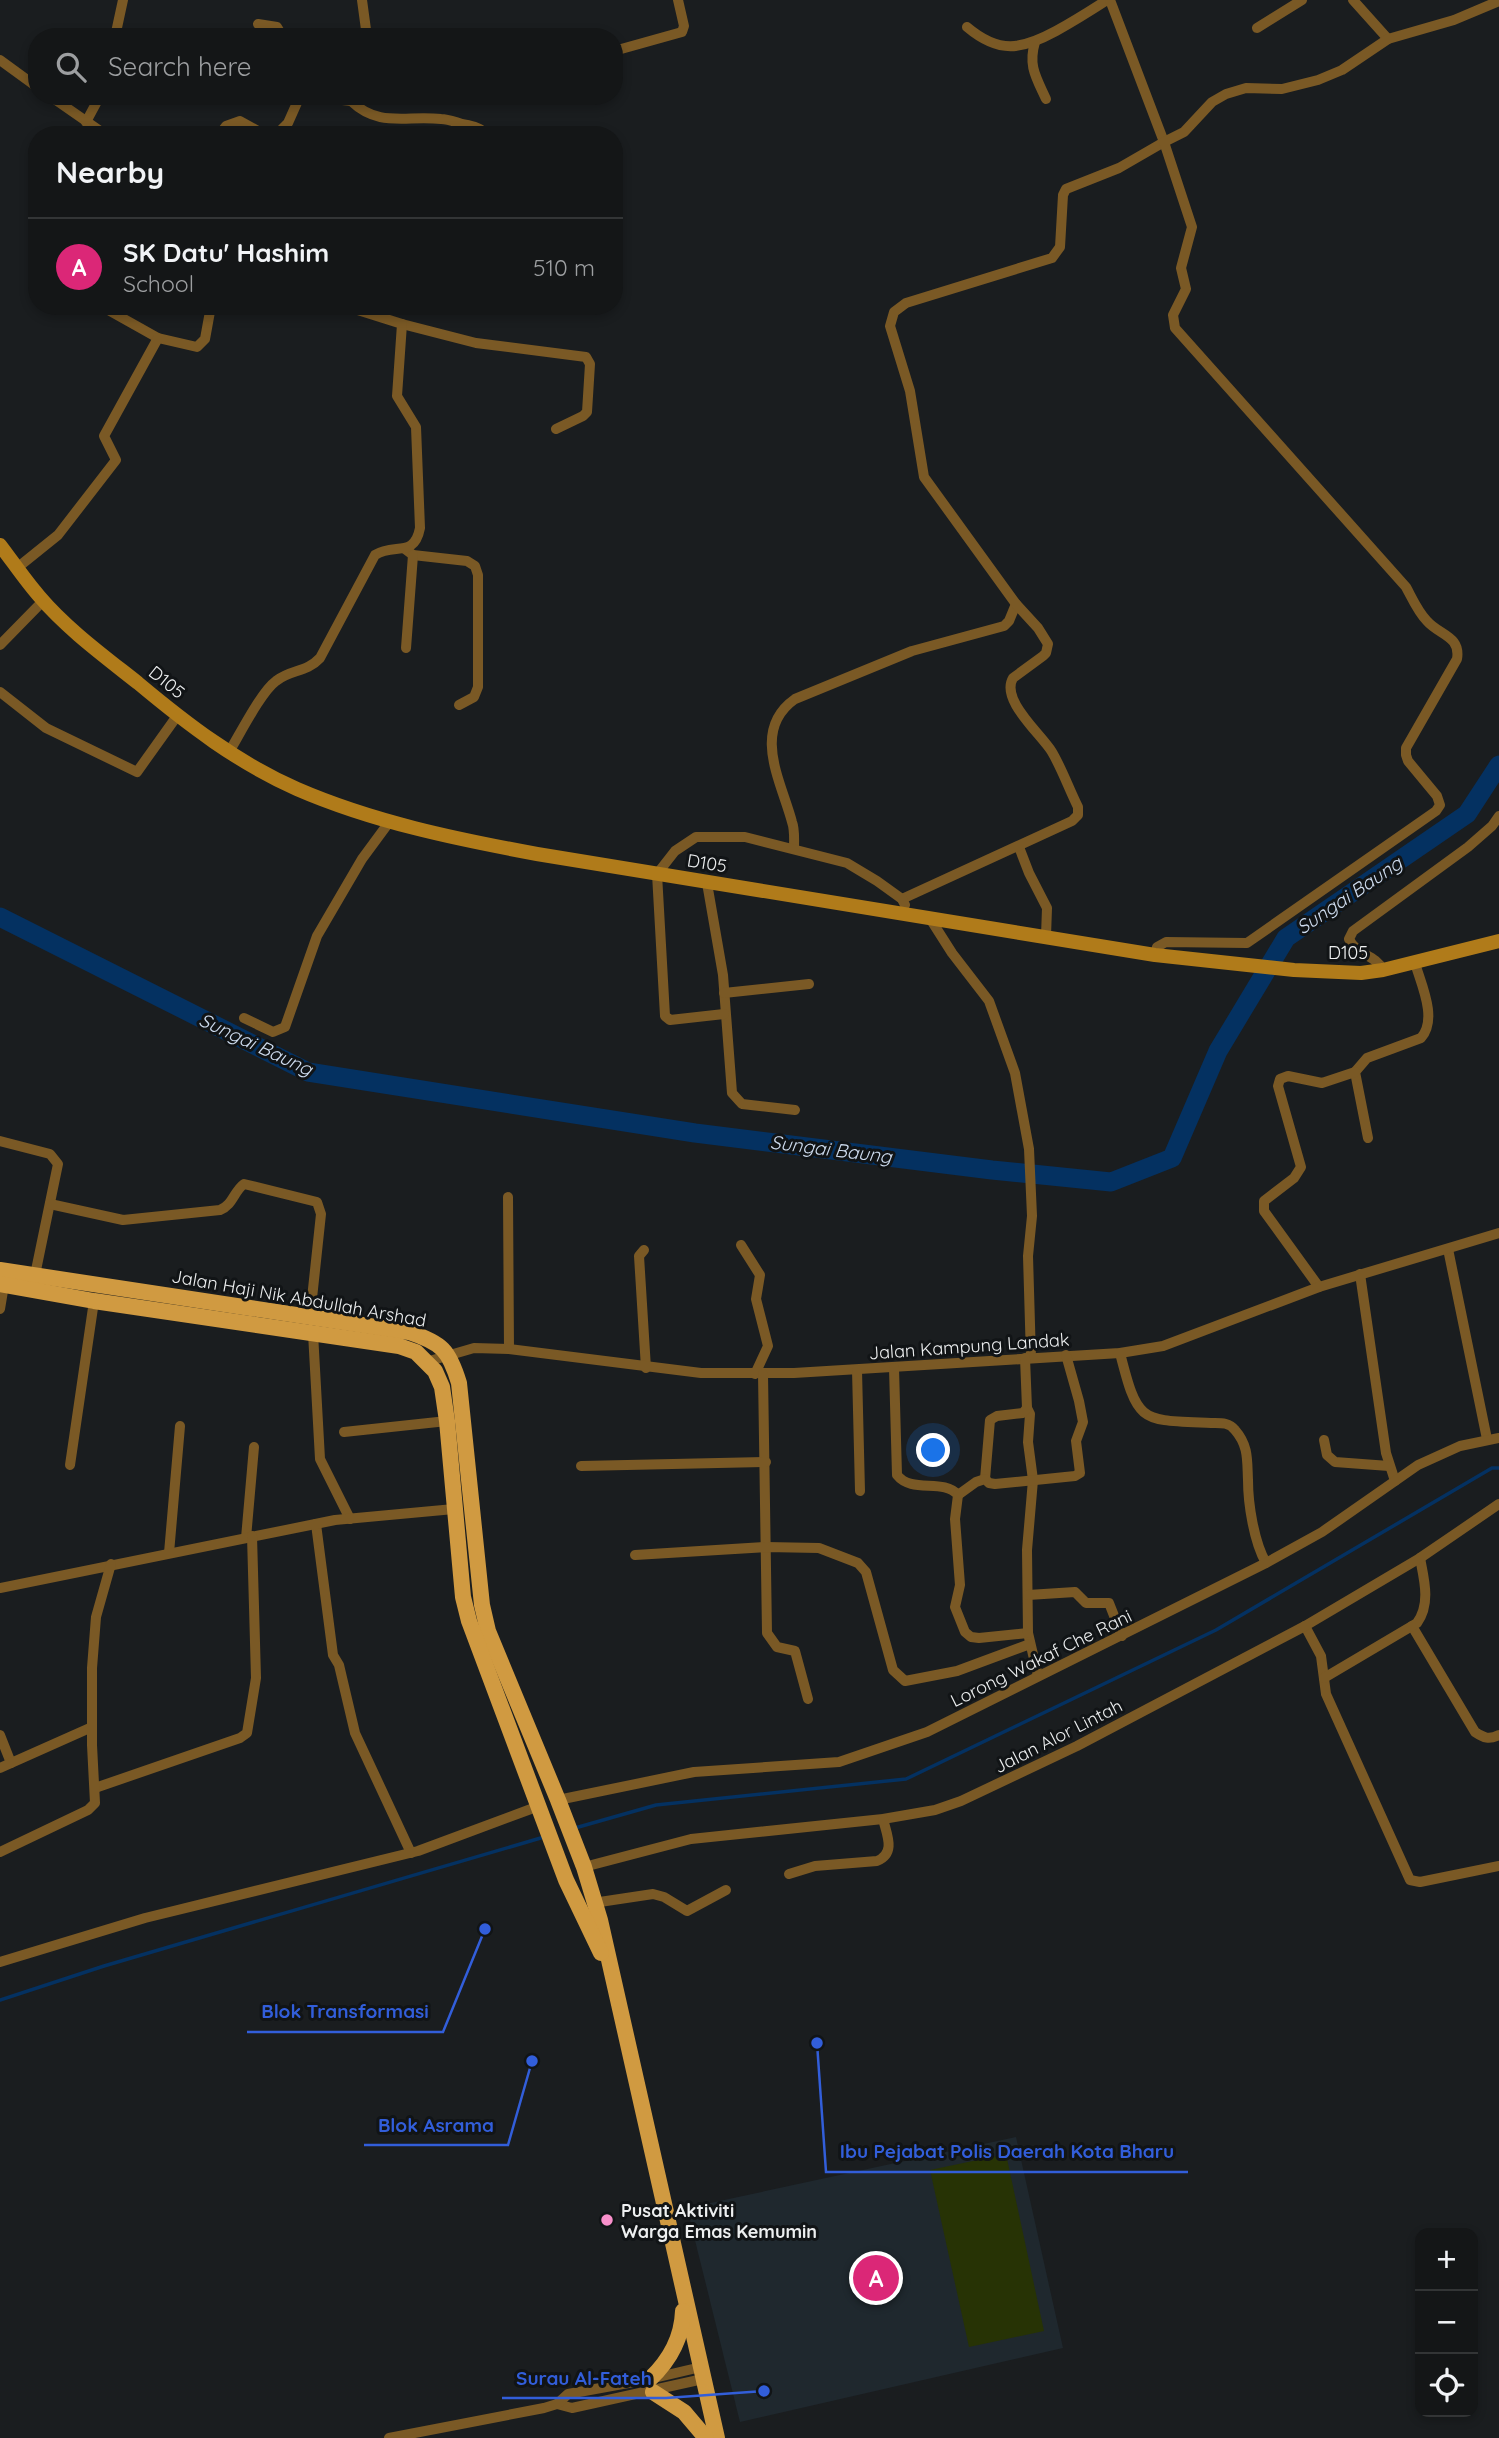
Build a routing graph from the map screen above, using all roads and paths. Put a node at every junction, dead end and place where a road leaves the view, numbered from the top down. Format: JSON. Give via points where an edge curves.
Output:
{"nodes":[{"id":1,"x":123,"y":0,"type":"edge"},
{"id":2,"x":362,"y":0,"type":"edge"},
{"id":3,"x":678,"y":0,"type":"edge"},
{"id":4,"x":1109,"y":0,"type":"edge"},
{"id":5,"x":1302,"y":0,"type":"edge"},
{"id":6,"x":1353,"y":0,"type":"edge"},
{"id":7,"x":1499,"y":1,"type":"edge"},
{"id":8,"x":258,"y":24,"type":"dead end"},
{"id":9,"x":967,"y":27,"type":"dead end"},
{"id":10,"x":118,"y":28,"type":"edge"},
{"id":11,"x":278,"y":28,"type":"edge"},
{"id":12,"x":366,"y":28,"type":"edge"},
{"id":13,"x":1257,"y":28,"type":"dead end"},
{"id":14,"x":1388,"y":38,"type":"junction"},
{"id":15,"x":1035,"y":42,"type":"junction"},
{"id":16,"x":623,"y":48,"type":"edge"},
{"id":17,"x":0,"y":60,"type":"edge"},
{"id":18,"x":28,"y":80,"type":"edge"},
{"id":19,"x":1046,"y":99,"type":"dead end"},
{"id":20,"x":62,"y":105,"type":"edge"},
{"id":21,"x":95,"y":105,"type":"edge"},
{"id":22,"x":296,"y":105,"type":"edge"},
{"id":23,"x":358,"y":105,"type":"edge"},
{"id":24,"x":86,"y":122,"type":"junction"},
{"id":25,"x":92,"y":126,"type":"edge"},
{"id":26,"x":225,"y":126,"type":"edge"},
{"id":27,"x":249,"y":126,"type":"edge"},
{"id":28,"x":285,"y":126,"type":"edge"},
{"id":29,"x":471,"y":126,"type":"edge"},
{"id":30,"x":1164,"y":142,"type":"junction"},
{"id":31,"x":117,"y":315,"type":"edge"},
{"id":32,"x":209,"y":315,"type":"edge"},
{"id":33,"x":374,"y":315,"type":"edge"},
{"id":34,"x":402,"y":324,"type":"junction"},
{"id":35,"x":158,"y":338,"type":"junction"},
{"id":36,"x":556,"y":429,"type":"dead end"},
{"id":37,"x":0,"y":545,"type":"edge"},
{"id":38,"x":409,"y":552,"type":"junction"},
{"id":39,"x":16,"y":568,"type":"junction"},
{"id":40,"x":43,"y":601,"type":"junction"},
{"id":41,"x":1016,"y":604,"type":"junction"},
{"id":42,"x":0,"y":645,"type":"edge"},
{"id":43,"x":406,"y":648,"type":"dead end"},
{"id":44,"x":0,"y":692,"type":"edge"},
{"id":45,"x":459,"y":705,"type":"dead end"},
{"id":46,"x":177,"y":716,"type":"junction"},
{"id":47,"x":229,"y":752,"type":"junction"},
{"id":48,"x":1499,"y":816,"type":"edge"},
{"id":49,"x":390,"y":821,"type":"junction"},
{"id":50,"x":1019,"y":847,"type":"junction"},
{"id":51,"x":794,"y":849,"type":"junction"},
{"id":52,"x":657,"y":874,"type":"junction"},
{"id":53,"x":707,"y":883,"type":"junction"},
{"id":54,"x":902,"y":899,"type":"junction"},
{"id":55,"x":913,"y":917,"type":"junction"},
{"id":56,"x":932,"y":920,"type":"junction"},
{"id":57,"x":1046,"y":936,"type":"junction"},
{"id":58,"x":1499,"y":941,"type":"edge"},
{"id":59,"x":1155,"y":956,"type":"junction"},
{"id":60,"x":1415,"y":963,"type":"junction"},
{"id":61,"x":1383,"y":970,"type":"junction"},
{"id":62,"x":809,"y":984,"type":"dead end"},
{"id":63,"x":724,"y":993,"type":"junction"},
{"id":64,"x":724,"y":1014,"type":"junction"},
{"id":65,"x":244,"y":1018,"type":"dead end"},
{"id":66,"x":1354,"y":1072,"type":"junction"},
{"id":67,"x":794,"y":1110,"type":"dead end"},
{"id":68,"x":1367,"y":1138,"type":"dead end"},
{"id":69,"x":0,"y":1141,"type":"edge"},
{"id":70,"x":508,"y":1197,"type":"dead end"},
{"id":71,"x":50,"y":1204,"type":"junction"},
{"id":72,"x":1499,"y":1233,"type":"edge"},
{"id":73,"x":741,"y":1245,"type":"dead end"},
{"id":74,"x":1448,"y":1249,"type":"junction"},
{"id":75,"x":644,"y":1250,"type":"dead end"},
{"id":76,"x":1360,"y":1273,"type":"junction"},
{"id":77,"x":35,"y":1275,"type":"junction"},
{"id":78,"x":1,"y":1280,"type":"edge"},
{"id":79,"x":1319,"y":1287,"type":"junction"},
{"id":80,"x":94,"y":1301,"type":"junction"},
{"id":81,"x":0,"y":1309,"type":"edge"},
{"id":82,"x":312,"y":1325,"type":"junction"},
{"id":83,"x":509,"y":1349,"type":"junction"},
{"id":84,"x":1120,"y":1353,"type":"junction"},
{"id":85,"x":447,"y":1354,"type":"junction"},
{"id":86,"x":1066,"y":1355,"type":"junction"},
{"id":87,"x":1028,"y":1358,"type":"junction"},
{"id":88,"x":426,"y":1362,"type":"junction"},
{"id":89,"x":646,"y":1368,"type":"junction"},
{"id":90,"x":894,"y":1368,"type":"junction"},
{"id":91,"x":857,"y":1370,"type":"junction"},
{"id":92,"x":760,"y":1374,"type":"junction"},
{"id":93,"x":1027,"y":1408,"type":"junction"},
{"id":94,"x":447,"y":1421,"type":"junction"},
{"id":95,"x":180,"y":1426,"type":"dead end"},
{"id":96,"x":344,"y":1432,"type":"dead end"},
{"id":97,"x":1499,"y":1438,"type":"edge"},
{"id":98,"x":1487,"y":1439,"type":"junction"},
{"id":99,"x":1324,"y":1440,"type":"dead end"},
{"id":100,"x":254,"y":1447,"type":"dead end"},
{"id":101,"x":766,"y":1462,"type":"junction"},
{"id":102,"x":70,"y":1465,"type":"dead end"},
{"id":103,"x":580,"y":1466,"type":"dead end"},
{"id":104,"x":1389,"y":1466,"type":"junction"},
{"id":105,"x":985,"y":1479,"type":"junction"},
{"id":106,"x":1033,"y":1480,"type":"junction"},
{"id":107,"x":1395,"y":1481,"type":"junction"},
{"id":108,"x":860,"y":1491,"type":"dead end"},
{"id":109,"x":958,"y":1495,"type":"junction"},
{"id":110,"x":1499,"y":1504,"type":"edge"},
{"id":111,"x":454,"y":1509,"type":"junction"},
{"id":112,"x":350,"y":1519,"type":"junction"},
{"id":113,"x":316,"y":1524,"type":"junction"},
{"id":114,"x":249,"y":1537,"type":"junction"},
{"id":115,"x":766,"y":1547,"type":"junction"},
{"id":116,"x":169,"y":1552,"type":"junction"},
{"id":117,"x":635,"y":1555,"type":"dead end"},
{"id":118,"x":1420,"y":1558,"type":"junction"},
{"id":119,"x":1266,"y":1563,"type":"junction"},
{"id":120,"x":111,"y":1564,"type":"junction"},
{"id":121,"x":0,"y":1588,"type":"edge"},
{"id":122,"x":1028,"y":1595,"type":"junction"},
{"id":123,"x":1305,"y":1626,"type":"junction"},
{"id":124,"x":1412,"y":1626,"type":"junction"},
{"id":125,"x":1122,"y":1636,"type":"junction"},
{"id":126,"x":1029,"y":1639,"type":"junction"},
{"id":127,"x":1038,"y":1676,"type":"junction"},
{"id":128,"x":1324,"y":1678,"type":"junction"},
{"id":129,"x":808,"y":1699,"type":"dead end"},
{"id":130,"x":92,"y":1727,"type":"junction"},
{"id":131,"x":0,"y":1735,"type":"edge"},
{"id":132,"x":1499,"y":1735,"type":"edge"},
{"id":133,"x":11,"y":1763,"type":"junction"},
{"id":134,"x":0,"y":1768,"type":"edge"},
{"id":135,"x":95,"y":1788,"type":"junction"},
{"id":136,"x":558,"y":1800,"type":"junction"},
{"id":137,"x":539,"y":1806,"type":"junction"},
{"id":138,"x":883,"y":1819,"type":"junction"},
{"id":139,"x":0,"y":1852,"type":"edge"},
{"id":140,"x":411,"y":1853,"type":"junction"},
{"id":141,"x":583,"y":1863,"type":"junction"},
{"id":142,"x":1499,"y":1866,"type":"edge"},
{"id":143,"x":789,"y":1874,"type":"dead end"},
{"id":144,"x":726,"y":1890,"type":"dead end"},
{"id":145,"x":593,"y":1903,"type":"junction"},
{"id":146,"x":0,"y":1962,"type":"edge"},
{"id":147,"x":610,"y":1971,"type":"junction"},
{"id":148,"x":682,"y":2291,"type":"junction"},
{"id":149,"x":702,"y":2373,"type":"junction"},
{"id":150,"x":651,"y":2385,"type":"junction"},
{"id":151,"x":389,"y":2438,"type":"edge"},
{"id":152,"x":706,"y":2438,"type":"edge"},
{"id":153,"x":717,"y":2438,"type":"edge"}],
"edges":[{"from":1,"to":10,"type":"street"},
{"from":2,"to":12,"type":"street"},
{"from":3,"to":16,"type":"street","via":[[682,32]]},
{"from":4,"to":15,"type":"street"},
{"from":4,"to":30,"type":"street"},
{"from":5,"to":13,"type":"street"},
{"from":6,"to":14,"type":"street"},
{"from":7,"to":14,"type":"street","via":[[1454,20]]},
{"from":8,"to":11,"type":"street"},
{"from":9,"to":15,"type":"street","via":[[987,41],[1009,47]]},
{"from":14,"to":30,"type":"street","via":[[1326,77],[1282,89],[1246,88],[1222,96],[1184,132]]},
{"from":15,"to":19,"type":"street","via":[[1032,66]]},
{"from":17,"to":18,"type":"street"},
{"from":20,"to":24,"type":"street"},
{"from":21,"to":24,"type":"street"},
{"from":22,"to":28,"type":"street"},
{"from":23,"to":29,"type":"street","via":[[371,116],[387,119],[442,118]]},
{"from":24,"to":25,"type":"street"},
{"from":26,"to":27,"type":"street","via":[[240,121]]},
{"from":30,"to":41,"type":"street","via":[[1119,168],[1068,187],[1063,195],[1060,247],[1050,259],[906,303],[891,319],[891,334],[910,389],[925,477]]},
{"from":30,"to":59,"type":"street","via":[[1192,227],[1181,268],[1186,289],[1172,315],[1175,328],[1406,586],[1426,621],[1451,637],[1458,652],[1406,748],[1408,761],[1437,796],[1440,805],[1436,811],[1249,942],[1166,942],[1157,947]]},
{"from":31,"to":35,"type":"street"},
{"from":32,"to":35,"type":"street","via":[[205,338],[197,346]]},
{"from":33,"to":34,"type":"street"},
{"from":34,"to":36,"type":"street","via":[[476,343],[586,357],[590,364],[587,412]]},
{"from":34,"to":38,"type":"street","via":[[397,397],[416,427],[420,528]]},
{"from":35,"to":39,"type":"street","via":[[104,436],[116,460],[58,536]]},
{"from":37,"to":39,"type":"street","name":"D105"},
{"from":38,"to":43,"type":"street"},
{"from":38,"to":45,"type":"street","via":[[467,561],[478,575],[478,687],[474,697]]},
{"from":38,"to":47,"type":"street","via":[[383,549],[374,555],[320,658],[313,666],[271,685]]},
{"from":39,"to":40,"type":"street","name":"D105"},
{"from":40,"to":42,"type":"street"},
{"from":40,"to":46,"type":"street","name":"D105"},
{"from":41,"to":50,"type":"street","via":[[1038,628],[1048,649],[1010,681],[1010,693],[1051,750],[1079,811],[1072,821]]},
{"from":41,"to":51,"type":"street","via":[[1004,626],[912,651],[785,706],[776,718],[773,754],[793,825]]},
{"from":44,"to":46,"type":"street","via":[[46,728],[137,772]]},
{"from":46,"to":47,"type":"street","name":"D105"},
{"from":47,"to":49,"type":"street","name":"D105","via":[[295,788]]},
{"from":48,"to":61,"type":"street","via":[[1468,847],[1353,931],[1350,943],[1373,957]]},
{"from":49,"to":52,"type":"street","name":"D105","via":[[469,842]]},
{"from":49,"to":65,"type":"street","via":[[317,936],[285,1027],[273,1032]]},
{"from":50,"to":54,"type":"street"},
{"from":50,"to":57,"type":"street","via":[[1047,908]]},
{"from":51,"to":52,"type":"street","via":[[745,837],[696,836]]},
{"from":51,"to":54,"type":"street","via":[[847,863]]},
{"from":52,"to":53,"type":"street","name":"D105"},
{"from":52,"to":64,"type":"street","via":[[666,1016],[678,1020]]},
{"from":53,"to":55,"type":"street","name":"D105"},
{"from":53,"to":63,"type":"street"},
{"from":54,"to":55,"type":"street"},
{"from":55,"to":56,"type":"street","name":"D105"},
{"from":56,"to":57,"type":"street","name":"D105"},
{"from":56,"to":87,"type":"street","via":[[989,1001],[1015,1073],[1029,1149]]},
{"from":57,"to":59,"type":"street","name":"D105"},
{"from":58,"to":60,"type":"street","name":"D105"},
{"from":59,"to":61,"type":"street","name":"D105","via":[[1294,970]]},
{"from":60,"to":61,"type":"street","name":"D105"},
{"from":60,"to":66,"type":"street","via":[[1427,1010],[1426,1033],[1367,1058]]},
{"from":62,"to":63,"type":"street"},
{"from":63,"to":64,"type":"street"},
{"from":64,"to":67,"type":"street","via":[[736,1099],[742,1104]]},
{"from":66,"to":68,"type":"street"},
{"from":66,"to":79,"type":"street","via":[[1322,1083],[1288,1076],[1280,1079],[1278,1086],[1301,1167],[1264,1201],[1264,1211]]},
{"from":69,"to":71,"type":"street","via":[[50,1154],[58,1164]]},
{"from":70,"to":83,"type":"street"},
{"from":71,"to":77,"type":"street"},
{"from":71,"to":82,"type":"street","via":[[123,1220],[220,1210],[244,1184],[317,1202],[321,1214]]},
{"from":72,"to":74,"type":"street","name":"Jalan Kampung Landak"},
{"from":73,"to":92,"type":"street","via":[[760,1275],[755,1299],[768,1346]]},
{"from":74,"to":76,"type":"street","name":"Jalan Kampung Landak"},
{"from":74,"to":98,"type":"street"},
{"from":75,"to":89,"type":"street","via":[[639,1258]]},
{"from":76,"to":79,"type":"street","name":"Jalan Kampung Landak"},
{"from":76,"to":104,"type":"street"},
{"from":77,"to":78,"type":"main road","name":"Jalan Haji Nik Abdullah Arshad"},
{"from":77,"to":82,"type":"main road","name":"Jalan Haji Nik Abdullah Arshad"},
{"from":78,"to":80,"type":"main road","name":"Jalan Haji Nik Abdullah Arshad"},
{"from":78,"to":81,"type":"street"},
{"from":79,"to":84,"type":"street","name":"Jalan Kampung Landak","via":[[1163,1346]]},
{"from":80,"to":82,"type":"main road","name":"Jalan Haji Nik Abdullah Arshad"},
{"from":80,"to":102,"type":"street"},
{"from":82,"to":85,"type":"main road","name":"Jalan Haji Nik Abdullah Arshad","via":[[409,1332],[433,1340]]},
{"from":82,"to":88,"type":"main road","name":"Jalan Haji Nik Abdullah Arshad","via":[[399,1346],[416,1352]]},
{"from":82,"to":112,"type":"street","via":[[320,1459]]},
{"from":83,"to":85,"type":"street","name":"Jalan Kampung Landak","via":[[474,1348]]},
{"from":83,"to":89,"type":"street","name":"Jalan Kampung Landak"},
{"from":84,"to":86,"type":"street","name":"Jalan Kampung Landak"},
{"from":84,"to":119,"type":"street","via":[[1131,1397],[1151,1418],[1227,1423],[1236,1430],[1248,1453],[1258,1548]]},
{"from":85,"to":88,"type":"street","name":"Jalan Kampung Landak"},
{"from":85,"to":136,"type":"main road","via":[[459,1383],[477,1581],[488,1631]]},
{"from":86,"to":87,"type":"street","name":"Jalan Kampung Landak"},
{"from":86,"to":106,"type":"street","via":[[1083,1422],[1076,1441],[1081,1471],[1076,1476]]},
{"from":87,"to":90,"type":"street","name":"Jalan Kampung Landak"},
{"from":87,"to":93,"type":"street"},
{"from":88,"to":94,"type":"main road","via":[[442,1387]]},
{"from":89,"to":92,"type":"street","name":"Jalan Kampung Landak"},
{"from":90,"to":91,"type":"street","name":"Jalan Kampung Landak"},
{"from":90,"to":109,"type":"street","via":[[897,1475],[907,1484],[950,1489]]},
{"from":91,"to":92,"type":"street","name":"Jalan Kampung Landak"},
{"from":91,"to":108,"type":"street"},
{"from":92,"to":101,"type":"street"},
{"from":93,"to":105,"type":"street","via":[[1023,1413],[990,1420]]},
{"from":93,"to":106,"type":"street"},
{"from":94,"to":96,"type":"street"},
{"from":94,"to":111,"type":"main road"},
{"from":95,"to":116,"type":"street"},
{"from":97,"to":98,"type":"street","name":"Lorong Wakaf Che Rani"},
{"from":98,"to":107,"type":"street","name":"Lorong Wakaf Che Rani","via":[[1418,1465]]},
{"from":99,"to":104,"type":"street","via":[[1327,1455],[1335,1462]]},
{"from":100,"to":114,"type":"street"},
{"from":101,"to":103,"type":"street"},
{"from":101,"to":115,"type":"street"},
{"from":104,"to":107,"type":"street"},
{"from":105,"to":106,"type":"street","via":[[995,1484]]},
{"from":105,"to":109,"type":"street"},
{"from":106,"to":122,"type":"street"},
{"from":107,"to":119,"type":"street","name":"Lorong Wakaf Che Rani","via":[[1322,1532]]},
{"from":109,"to":126,"type":"street","via":[[955,1519],[960,1585],[955,1607],[965,1632],[979,1638]]},
{"from":110,"to":118,"type":"street","name":"Jalan Alor Lintah"},
{"from":111,"to":112,"type":"street"},
{"from":111,"to":137,"type":"main road","via":[[469,1621]]},
{"from":112,"to":113,"type":"street"},
{"from":113,"to":114,"type":"street"},
{"from":113,"to":140,"type":"street","via":[[332,1655],[339,1664],[355,1733]]},
{"from":114,"to":116,"type":"street"},
{"from":114,"to":135,"type":"street","via":[[256,1678],[247,1733]]},
{"from":115,"to":117,"type":"street"},
{"from":115,"to":126,"type":"street","via":[[819,1548],[863,1567],[893,1668],[903,1680],[957,1671]]},
{"from":115,"to":129,"type":"street","via":[[767,1633],[777,1647],[795,1651]]},
{"from":116,"to":120,"type":"street"},
{"from":118,"to":123,"type":"street","name":"Jalan Alor Lintah"},
{"from":118,"to":124,"type":"street","via":[[1424,1605],[1422,1617]]},
{"from":119,"to":125,"type":"street","name":"Lorong Wakaf Che Rani"},
{"from":120,"to":121,"type":"street"},
{"from":120,"to":130,"type":"street","via":[[96,1616]]},
{"from":122,"to":125,"type":"street","via":[[1075,1592],[1086,1603],[1109,1603]]},
{"from":122,"to":126,"type":"street"},
{"from":123,"to":128,"type":"street","via":[[1321,1656]]},
{"from":123,"to":138,"type":"street","name":"Jalan Alor Lintah","via":[[990,1788],[935,1810]]},
{"from":124,"to":128,"type":"street"},
{"from":124,"to":132,"type":"street","via":[[1475,1732],[1491,1739]]},
{"from":125,"to":127,"type":"street","name":"Lorong Wakaf Che Rani"},
{"from":126,"to":127,"type":"street"},
{"from":127,"to":136,"type":"street","name":"Lorong Wakaf Che Rani","via":[[927,1732],[839,1762],[694,1772]]},
{"from":128,"to":142,"type":"street","via":[[1326,1693],[1410,1880],[1420,1882]]},
{"from":130,"to":133,"type":"street"},
{"from":130,"to":135,"type":"street"},
{"from":131,"to":133,"type":"street"},
{"from":133,"to":134,"type":"street"},
{"from":135,"to":139,"type":"street","via":[[95,1803],[88,1810]]},
{"from":136,"to":141,"type":"main road"},
{"from":137,"to":140,"type":"street"},
{"from":137,"to":147,"type":"main road"},
{"from":138,"to":141,"type":"street","name":"Jalan Alor Lintah","via":[[691,1839]]},
{"from":138,"to":143,"type":"street","via":[[889,1842],[884,1858],[815,1866]]},
{"from":140,"to":146,"type":"street","via":[[145,1918]]},
{"from":141,"to":145,"type":"main road"},
{"from":144,"to":145,"type":"street","via":[[687,1911],[653,1894]]},
{"from":145,"to":147,"type":"main road"},
{"from":147,"to":148,"type":"main road"},
{"from":148,"to":149,"type":"main road"},
{"from":148,"to":150,"type":"main road","via":[[678,2340]]},
{"from":149,"to":150,"type":"street"},
{"from":149,"to":153,"type":"main road"},
{"from":150,"to":151,"type":"street","via":[[568,2394],[556,2404]]},
{"from":150,"to":152,"type":"main road"}]}
